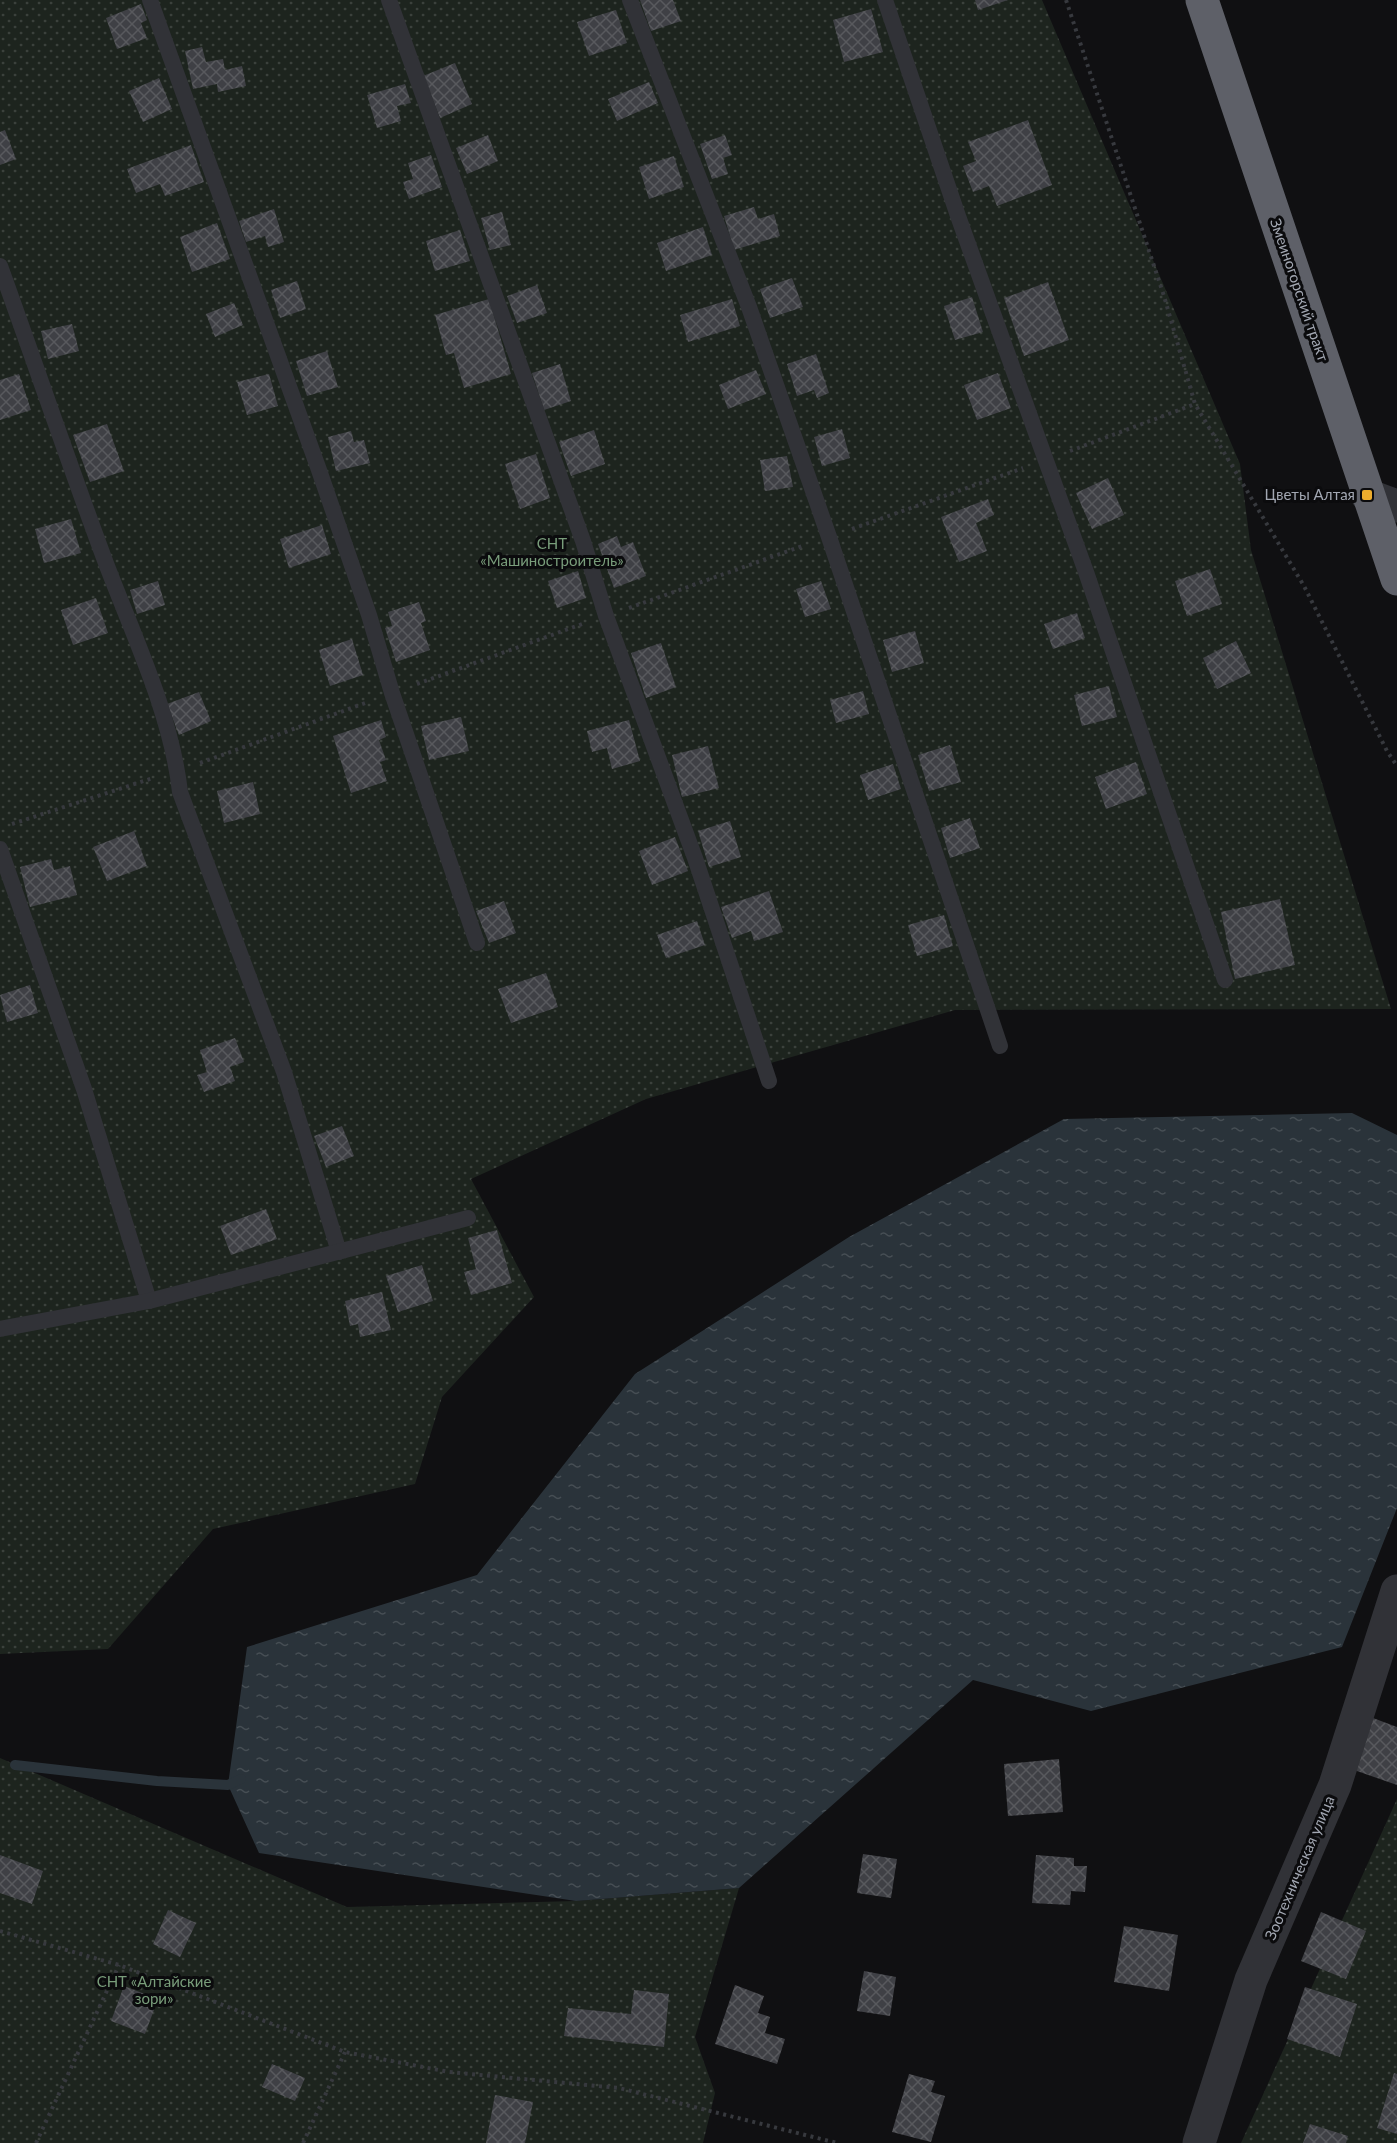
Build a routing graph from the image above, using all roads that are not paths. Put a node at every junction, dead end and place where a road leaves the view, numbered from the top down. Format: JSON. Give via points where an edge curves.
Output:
{"nodes":[{"id":1,"x":150,"y":0,"type":"edge"},
{"id":2,"x":389,"y":0,"type":"edge"},
{"id":3,"x":630,"y":0,"type":"edge"},
{"id":4,"x":885,"y":0,"type":"edge"},
{"id":5,"x":1202,"y":0,"type":"edge"},
{"id":6,"x":0,"y":266,"type":"edge"},
{"id":7,"x":1382,"y":501,"type":"edge"},
{"id":8,"x":1397,"y":579,"type":"edge"},
{"id":9,"x":0,"y":849,"type":"edge"},
{"id":10,"x":477,"y":943,"type":"dead end"},
{"id":11,"x":1225,"y":980,"type":"dead end"},
{"id":12,"x":999,"y":1046,"type":"dead end"},
{"id":13,"x":769,"y":1081,"type":"dead end"},
{"id":14,"x":468,"y":1218,"type":"dead end"},
{"id":15,"x":339,"y":1252,"type":"junction"},
{"id":16,"x":149,"y":1301,"type":"junction"},
{"id":17,"x":0,"y":1329,"type":"edge"},
{"id":18,"x":1397,"y":1591,"type":"edge"},
{"id":19,"x":1199,"y":2143,"type":"edge"}],
"edges":[{"from":1,"to":10,"type":"lane","via":[[319,470]]},
{"from":2,"to":13,"type":"lane","via":[[695,858]]},
{"from":3,"to":12,"type":"lane","via":[[749,307]]},
{"from":4,"to":11,"type":"lane"},
{"from":5,"to":7,"type":"highway","name":"Змеиногорский тракт"},
{"from":6,"to":15,"type":"lane","via":[[152,682],[180,792],[284,1072]]},
{"from":7,"to":8,"type":"highway","name":"Змеиногорский тракт"},
{"from":9,"to":16,"type":"lane","via":[[84,1089]]},
{"from":14,"to":15,"type":"lane"},
{"from":15,"to":16,"type":"lane"},
{"from":16,"to":17,"type":"lane"},
{"from":18,"to":19,"type":"street","name":"Зоотехническая улица","via":[[1335,1785],[1251,1980]]}]}
